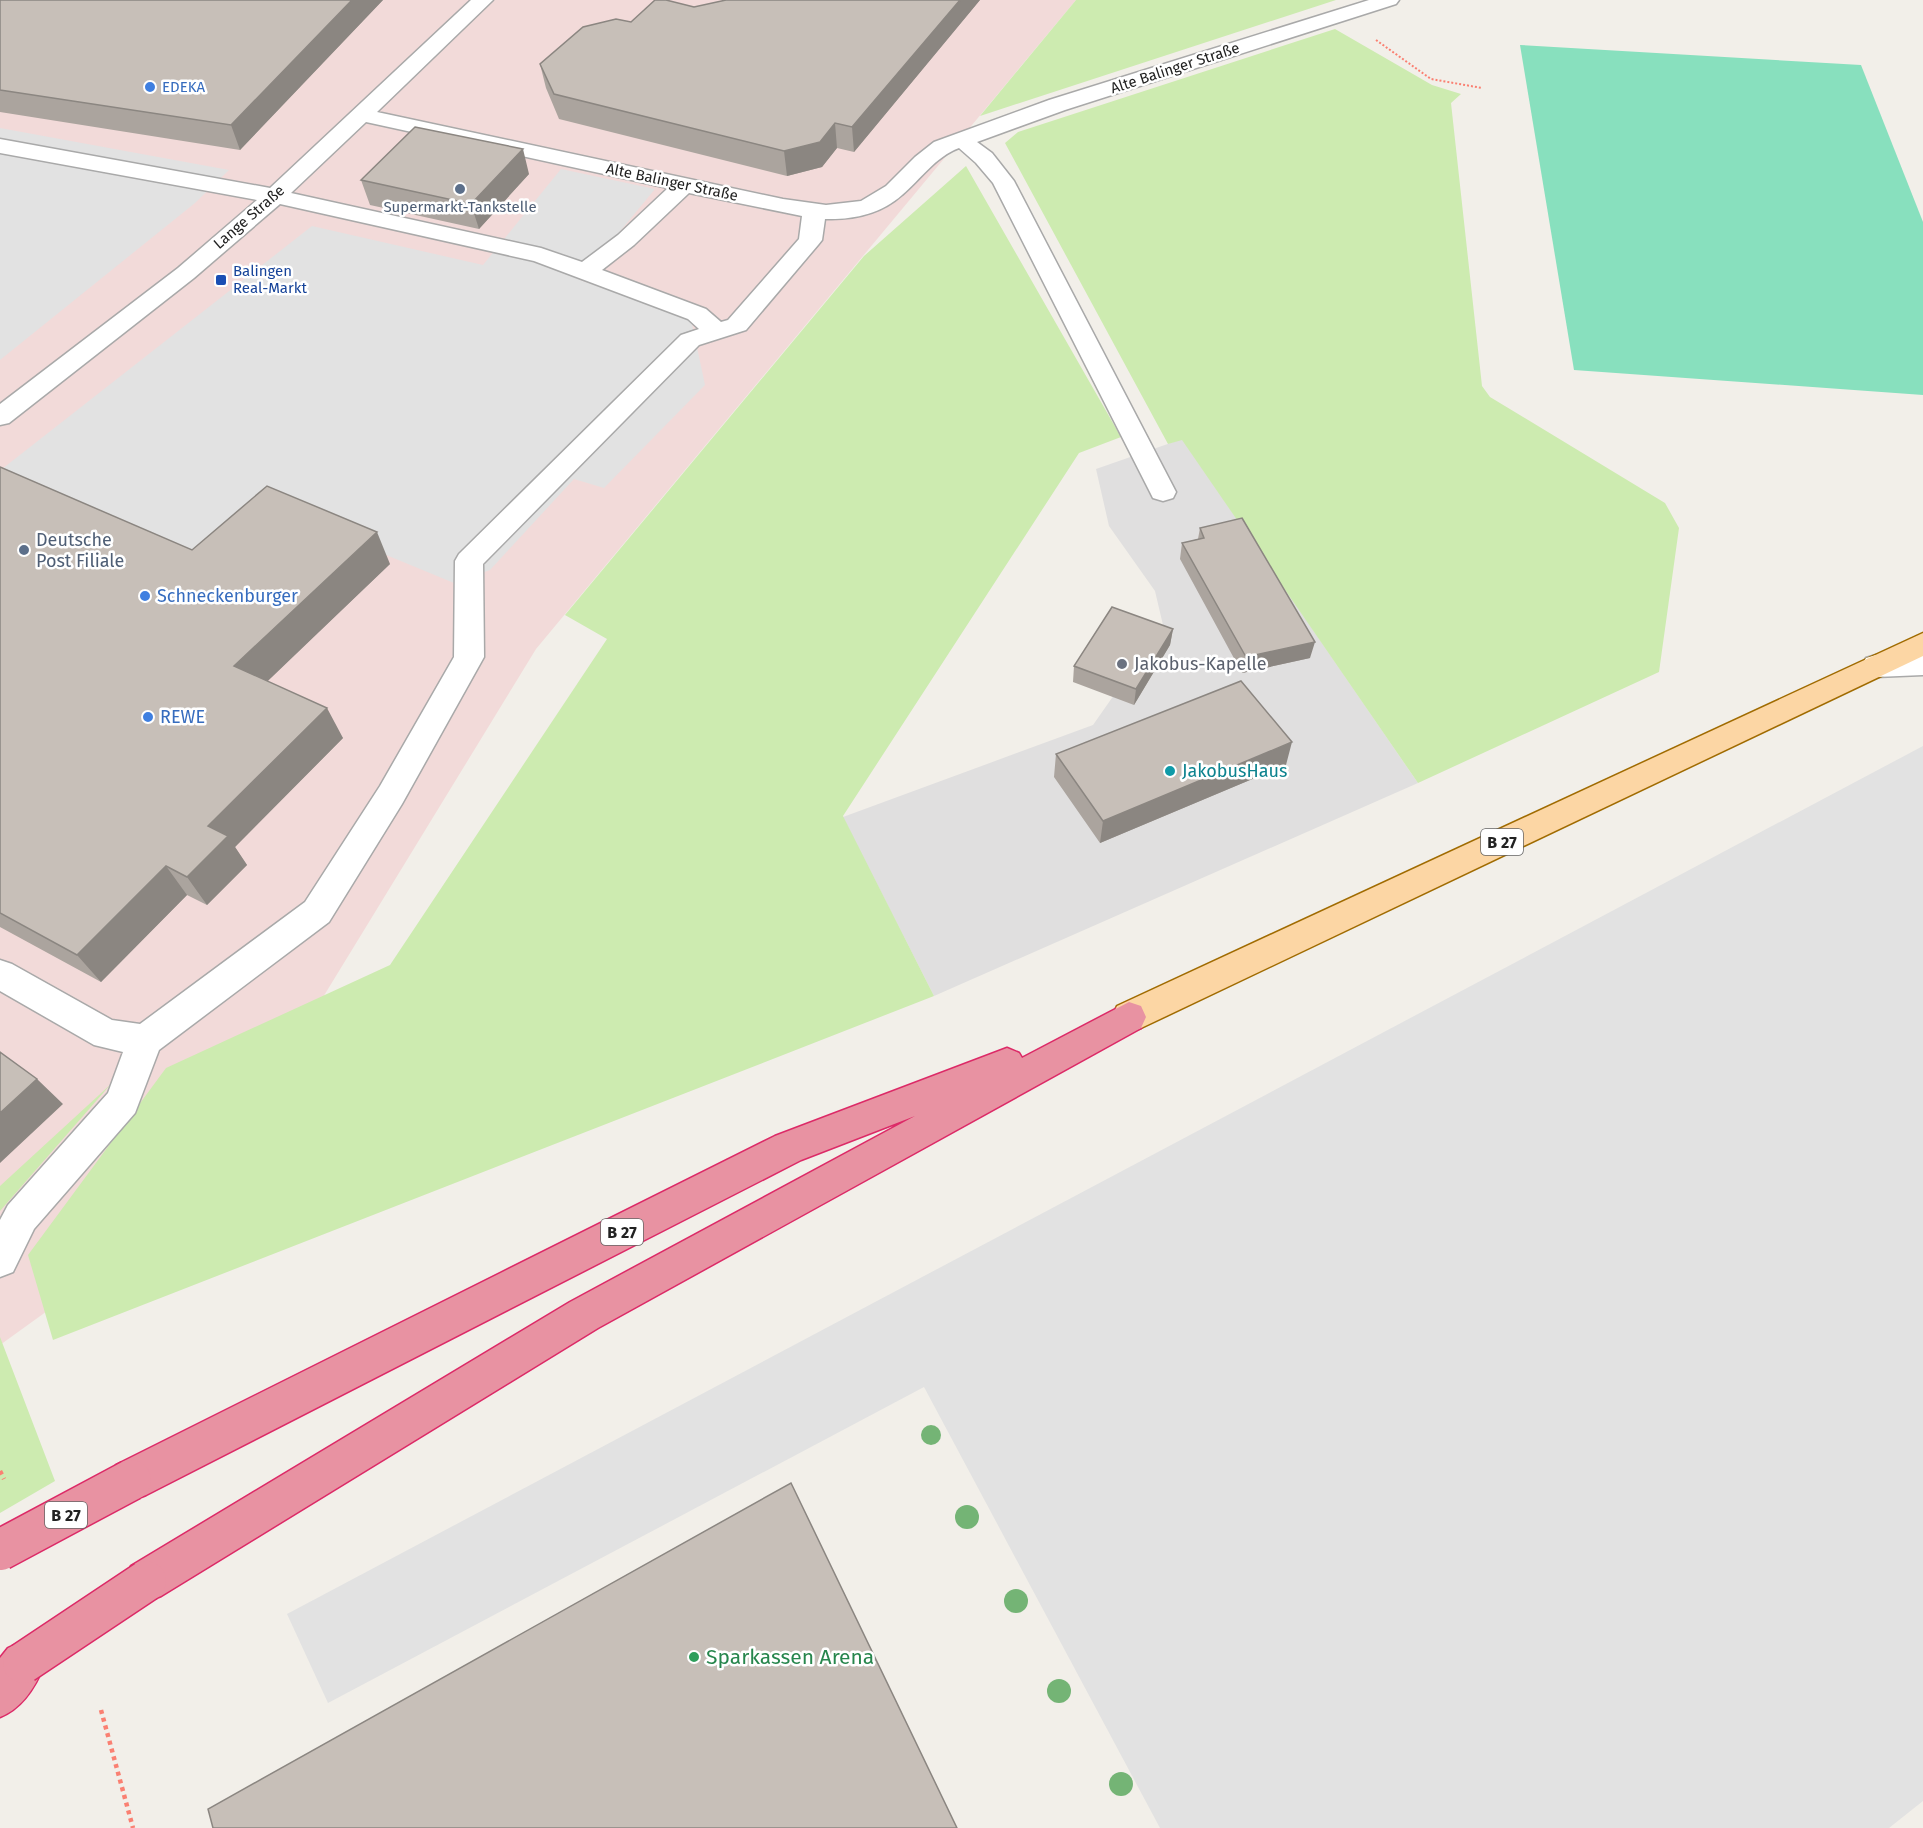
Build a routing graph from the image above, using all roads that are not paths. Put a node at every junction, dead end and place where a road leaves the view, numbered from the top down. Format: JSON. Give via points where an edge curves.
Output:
{"nodes":[{"id":1,"x":483,"y":0,"type":"edge"},
{"id":2,"x":1389,"y":0,"type":"edge"},
{"id":3,"x":362,"y":115,"type":"junction"},
{"id":4,"x":968,"y":138,"type":"junction"},
{"id":5,"x":0,"y":146,"type":"edge"},
{"id":6,"x":684,"y":185,"type":"junction"},
{"id":7,"x":275,"y":195,"type":"junction"},
{"id":8,"x":814,"y":212,"type":"junction"},
{"id":9,"x":585,"y":271,"type":"junction"},
{"id":10,"x":717,"y":332,"type":"junction"},
{"id":11,"x":0,"y":417,"type":"edge"},
{"id":12,"x":1163,"y":492,"type":"dead end"},
{"id":13,"x":1923,"y":644,"type":"edge"},
{"id":14,"x":1923,"y":664,"type":"edge"},
{"id":15,"x":1876,"y":666,"type":"junction"},
{"id":16,"x":0,"y":974,"type":"edge"},
{"id":17,"x":1129,"y":1017,"type":"junction"},
{"id":18,"x":145,"y":1040,"type":"junction"},
{"id":19,"x":0,"y":1259,"type":"edge"},
{"id":20,"x":0,"y":1550,"type":"edge"},
{"id":21,"x":8,"y":1679,"type":"edge"}],
"edges":[{"from":1,"to":3,"type":"street","name":"Lange Straße"},
{"from":2,"to":4,"type":"street","name":"Alte Balinger Straße","via":[[1057,105]]},
{"from":3,"to":6,"type":"street","name":"Alte Balinger Straße"},
{"from":3,"to":7,"type":"street","name":"Lange Straße"},
{"from":4,"to":8,"type":"street","name":"Alte Balinger Straße","via":[[930,154],[874,204],[846,212]]},
{"from":4,"to":12,"type":"street","via":[[1003,181]]},
{"from":5,"to":7,"type":"street"},
{"from":6,"to":8,"type":"street","name":"Alte Balinger Straße"},
{"from":6,"to":9,"type":"street","via":[[626,240]]},
{"from":7,"to":9,"type":"street","via":[[541,255]]},
{"from":7,"to":11,"type":"street","name":"Lange Straße","via":[[186,273]]},
{"from":8,"to":10,"type":"street","via":[[810,240],[737,325]]},
{"from":9,"to":10,"type":"street","via":[[697,314]]},
{"from":10,"to":18,"type":"street","via":[[690,340],[469,561],[470,657],[391,795],[317,912]]},
{"from":13,"to":15,"type":"main road","number":"B 27"},
{"from":14,"to":15,"type":"street"},
{"from":15,"to":17,"type":"main road","number":"B 27"},
{"from":16,"to":18,"type":"street","via":[[106,1034]]},
{"from":17,"to":20,"type":"highway","number":"B 27","bridge":true,"via":[[788,1148]]},
{"from":17,"to":21,"type":"highway","number":"B 27","bridge":true,"via":[[584,1315],[146,1581]]},
{"from":18,"to":19,"type":"street","via":[[122,1102],[21,1217]]}]}
